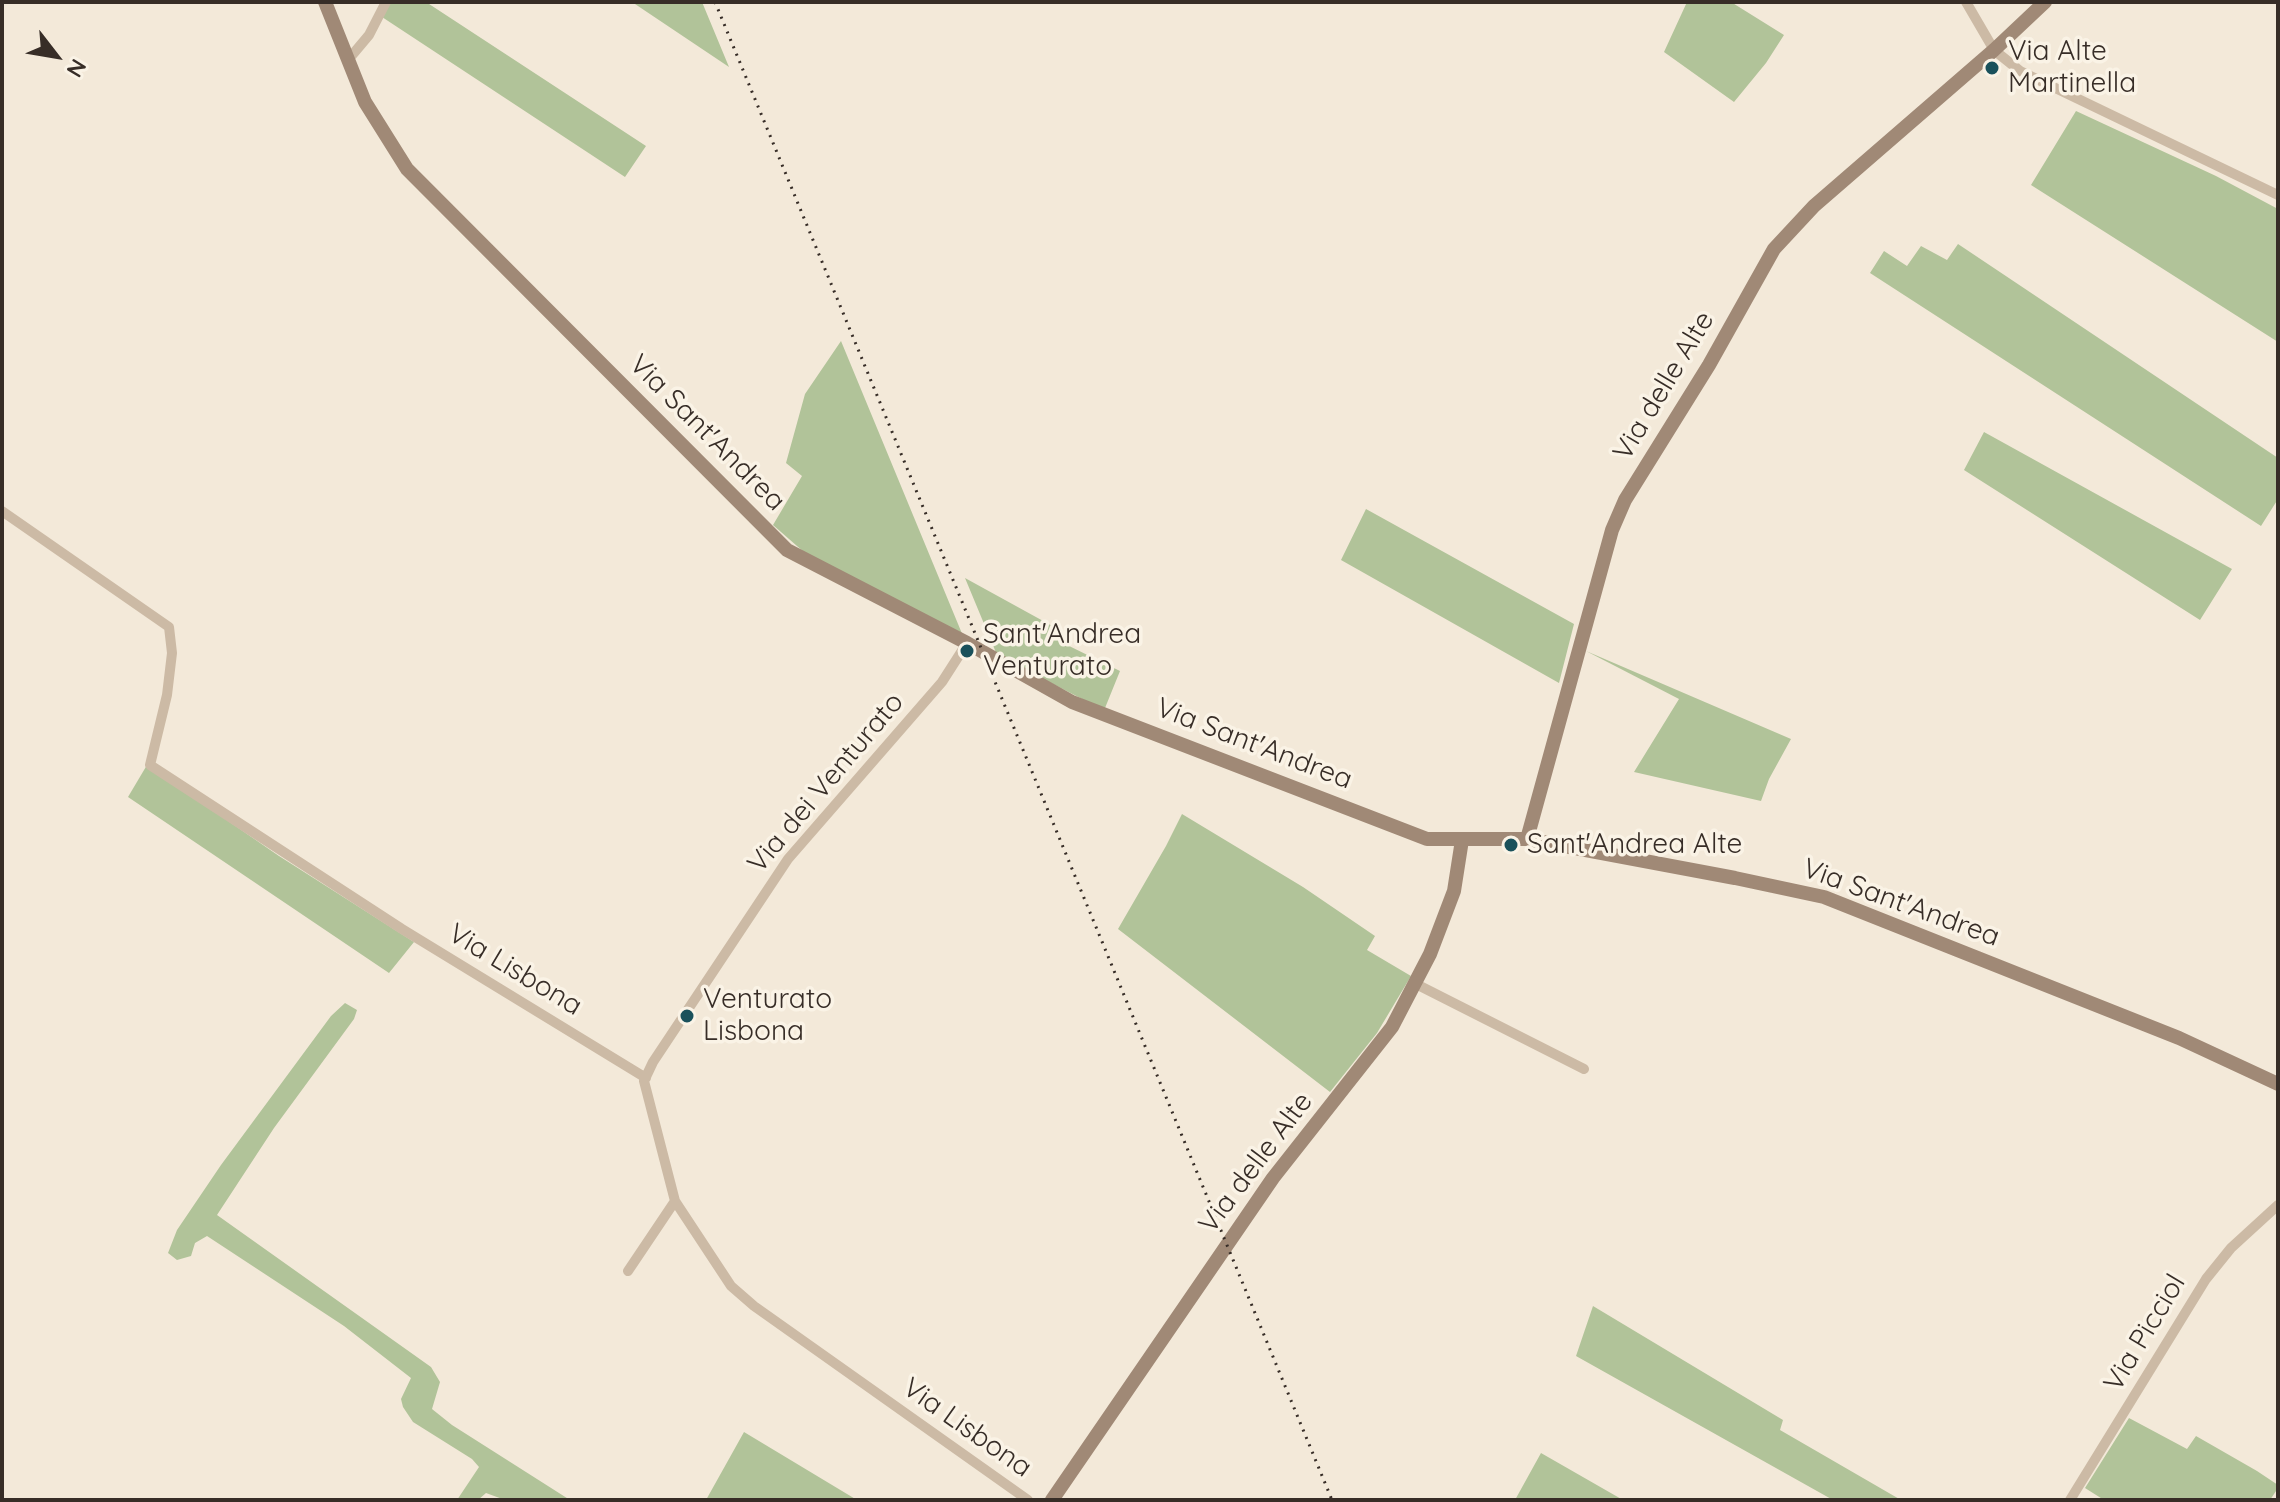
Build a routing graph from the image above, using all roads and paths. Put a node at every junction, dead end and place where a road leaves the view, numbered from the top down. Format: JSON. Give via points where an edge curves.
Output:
{"nodes":[{"id":1,"x":325,"y":2,"type":"edge"},
{"id":2,"x":386,"y":2,"type":"edge"},
{"id":3,"x":1966,"y":2,"type":"edge"},
{"id":4,"x":2045,"y":2,"type":"edge"},
{"id":5,"x":1994,"y":50,"type":"junction"},
{"id":6,"x":348,"y":60,"type":"junction"},
{"id":7,"x":2278,"y":195,"type":"edge"},
{"id":8,"x":2,"y":511,"type":"edge"},
{"id":9,"x":967,"y":643,"type":"junction"},
{"id":10,"x":1527,"y":839,"type":"junction"},
{"id":11,"x":1462,"y":840,"type":"junction"},
{"id":12,"x":1416,"y":984,"type":"junction"},
{"id":13,"x":1584,"y":1069,"type":"dead end"},
{"id":14,"x":646,"y":1078,"type":"junction"},
{"id":15,"x":2278,"y":1084,"type":"edge"},
{"id":16,"x":675,"y":1201,"type":"junction"},
{"id":17,"x":2278,"y":1205,"type":"edge"},
{"id":18,"x":628,"y":1271,"type":"dead end"},
{"id":19,"x":1028,"y":1500,"type":"edge"},
{"id":20,"x":1052,"y":1500,"type":"edge"},
{"id":21,"x":2070,"y":1500,"type":"edge"}],
"edges":[{"from":1,"to":6,"type":"street","name":"Via Sant'Andrea"},
{"from":2,"to":6,"type":"street"},
{"from":3,"to":5,"type":"street"},
{"from":4,"to":5,"type":"street","name":"Via delle Alte"},
{"from":5,"to":7,"type":"street","via":[[2020,71]]},
{"from":5,"to":10,"type":"street","name":"Via delle Alte","via":[[1814,206],[1774,249],[1625,500],[1612,530]]},
{"from":6,"to":9,"type":"street","name":"Via Sant'Andrea","via":[[365,102],[407,169],[787,550]]},
{"from":8,"to":14,"type":"street","name":"Via Lisbona","via":[[169,627],[167,695],[150,765],[402,929]]},
{"from":9,"to":11,"type":"street","name":"Via Sant'Andrea","via":[[1072,702],[1427,839]]},
{"from":9,"to":14,"type":"street","name":"Via dei Venturato","via":[[942,682],[788,859]]},
{"from":10,"to":11,"type":"street","name":"Via Sant'Andrea"},
{"from":10,"to":15,"type":"street","name":"Via Sant'Andrea","via":[[1824,897],[2179,1038]]},
{"from":11,"to":12,"type":"street","name":"Via delle Alte","via":[[1454,891]]},
{"from":12,"to":13,"type":"street"},
{"from":12,"to":20,"type":"street","name":"Via delle Alte","via":[[1392,1027],[1226,1244]]},
{"from":14,"to":16,"type":"street","name":"Via Lisbona"},
{"from":16,"to":18,"type":"street"},
{"from":16,"to":19,"type":"street","name":"Via Lisbona","via":[[731,1286],[754,1306]]},
{"from":17,"to":21,"type":"street","name":"Via Picciol","via":[[2206,1279]]}]}
